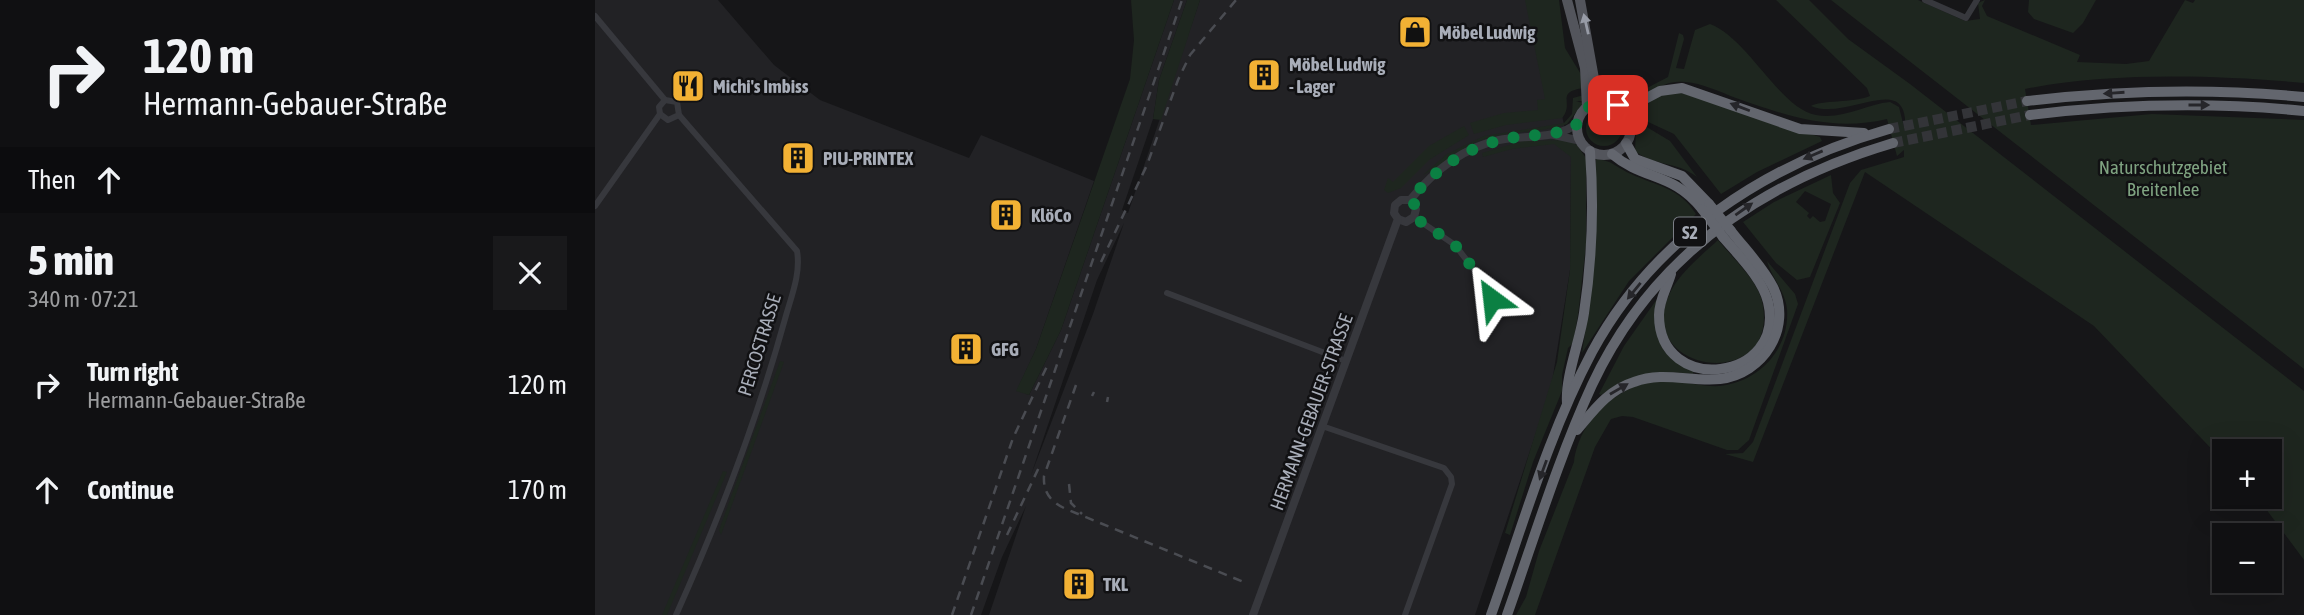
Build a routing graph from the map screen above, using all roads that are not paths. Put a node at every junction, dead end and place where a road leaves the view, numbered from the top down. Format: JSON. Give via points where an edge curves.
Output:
{"nodes":[{"id":1,"x":1567,"y":0,"type":"edge"},
{"id":2,"x":1580,"y":0,"type":"edge"},
{"id":3,"x":1925,"y":0,"type":"edge"},
{"id":4,"x":1977,"y":0,"type":"edge"},
{"id":5,"x":595,"y":16,"type":"edge"},
{"id":6,"x":2304,"y":97,"type":"edge"},
{"id":7,"x":664,"y":100,"type":"junction"},
{"id":8,"x":1601,"y":101,"type":"junction"},
{"id":9,"x":2027,"y":101,"type":"tunnel mouth"},
{"id":10,"x":1587,"y":107,"type":"junction"},
{"id":11,"x":1624,"y":110,"type":"junction"},
{"id":12,"x":2304,"y":111,"type":"edge"},
{"id":13,"x":660,"y":114,"type":"junction"},
{"id":14,"x":679,"y":115,"type":"junction"},
{"id":15,"x":2030,"y":115,"type":"tunnel mouth"},
{"id":16,"x":1577,"y":123,"type":"junction"},
{"id":17,"x":1889,"y":129,"type":"tunnel mouth"},
{"id":18,"x":1878,"y":132,"type":"junction"},
{"id":19,"x":1548,"y":134,"type":"junction"},
{"id":20,"x":1581,"y":141,"type":"junction"},
{"id":21,"x":1893,"y":143,"type":"tunnel mouth"},
{"id":22,"x":1626,"y":144,"type":"junction"},
{"id":23,"x":1590,"y":151,"type":"junction"},
{"id":24,"x":1612,"y":154,"type":"junction"},
{"id":25,"x":1410,"y":200,"type":"junction"},
{"id":26,"x":595,"y":206,"type":"edge"},
{"id":27,"x":1706,"y":206,"type":"junction"},
{"id":28,"x":1414,"y":217,"type":"junction"},
{"id":29,"x":1398,"y":219,"type":"junction"},
{"id":30,"x":1727,"y":234,"type":"junction"},
{"id":31,"x":1673,"y":268,"type":"junction"},
{"id":32,"x":1167,"y":293,"type":"dead end"},
{"id":33,"x":1492,"y":299,"type":"dead end"},
{"id":34,"x":1346,"y":361,"type":"junction"},
{"id":35,"x":1567,"y":406,"type":"junction"},
{"id":36,"x":1322,"y":426,"type":"junction"},
{"id":37,"x":1571,"y":437,"type":"junction"},
{"id":38,"x":676,"y":615,"type":"edge"},
{"id":39,"x":1253,"y":615,"type":"edge"},
{"id":40,"x":1405,"y":615,"type":"edge"},
{"id":41,"x":1491,"y":615,"type":"edge"},
{"id":42,"x":1507,"y":615,"type":"edge"}],
"edges":[{"from":1,"to":10,"type":"main road","via":[[1585,68]]},
{"from":8,"to":2,"type":"main road","one_way":true},
{"from":3,"to":4,"type":"street","via":[[1966,18]]},
{"from":5,"to":7,"type":"street"},
{"from":6,"to":9,"type":"highway","one_way":true,"via":[[2200,90]]},
{"from":7,"to":13,"type":"street"},
{"from":7,"to":14,"type":"street","via":[[677,102]]},
{"from":8,"to":10,"type":"main road"},
{"from":8,"to":11,"type":"main road"},
{"from":10,"to":16,"type":"main road"},
{"from":18,"to":11,"type":"highway","one_way":true,"via":[[1800,129],[1682,88],[1660,91]]},
{"from":11,"to":22,"type":"main road","via":[[1631,124]]},
{"from":15,"to":12,"type":"highway","one_way":true,"via":[[2166,105]]},
{"from":13,"to":14,"type":"street","via":[[668,120]]},
{"from":13,"to":26,"type":"street"},
{"from":14,"to":38,"type":"street","name":"PERCOSTRASSE","via":[[797,251],[800,265],[735,472]]},
{"from":16,"to":19,"type":"street","name":"HERMANN-GEBAUER-STRASSE"},
{"from":16,"to":20,"type":"main road"},
{"from":17,"to":18,"type":"highway","number":"S2"},
{"from":18,"to":35,"type":"highway","number":"S2","one_way":true,"via":[[1783,169],[1734,198],[1689,233],[1647,275],[1611,321]]},
{"from":19,"to":20,"type":"street","name":"HERMANN-GEBAUER-STRASSE"},
{"from":19,"to":25,"type":"street","name":"HERMANN-GEBAUER-STRASSE","via":[[1475,148],[1435,172]]},
{"from":20,"to":23,"type":"main road"},
{"from":31,"to":21,"type":"highway","number":"S2","one_way":true,"via":[[1767,194],[1833,162]]},
{"from":22,"to":24,"type":"main road"},
{"from":22,"to":27,"type":"highway","via":[[1635,159],[1682,176]]},
{"from":23,"to":24,"type":"main road"},
{"from":23,"to":35,"type":"highway","via":[[1588,278]]},
{"from":24,"to":27,"type":"highway","via":[[1637,171],[1677,184]]},
{"from":25,"to":28,"type":"street","via":[[1415,205]]},
{"from":25,"to":29,"type":"street","name":"HERMANN-GEBAUER-STRASSE","via":[[1395,205]]},
{"from":27,"to":30,"type":"highway","bridge":true},
{"from":28,"to":29,"type":"street","via":[[1406,222]]},
{"from":28,"to":33,"type":"street","via":[[1455,245]]},
{"from":29,"to":34,"type":"street","name":"HERMANN-GEBAUER-STRASSE"},
{"from":30,"to":31,"type":"highway","via":[[1768,302],[1767,331],[1748,359],[1729,369],[1710,370],[1674,354],[1664,338],[1659,314]]},
{"from":37,"to":30,"type":"highway","one_way":true,"via":[[1599,404],[1626,384],[1662,376],[1732,377],[1751,368],[1767,352],[1778,327],[1777,298],[1763,272]]},
{"from":31,"to":37,"type":"highway","number":"S2","via":[[1606,357]]},
{"from":32,"to":34,"type":"street"},
{"from":34,"to":36,"type":"street","name":"HERMANN-GEBAUER-STRASSE"},
{"from":35,"to":41,"type":"highway","number":"S2","one_way":true},
{"from":36,"to":39,"type":"street","name":"HERMANN-GEBAUER-STRASSE"},
{"from":36,"to":40,"type":"street","via":[[1444,468],[1451,477]]},
{"from":37,"to":42,"type":"highway","number":"S2"}]}
